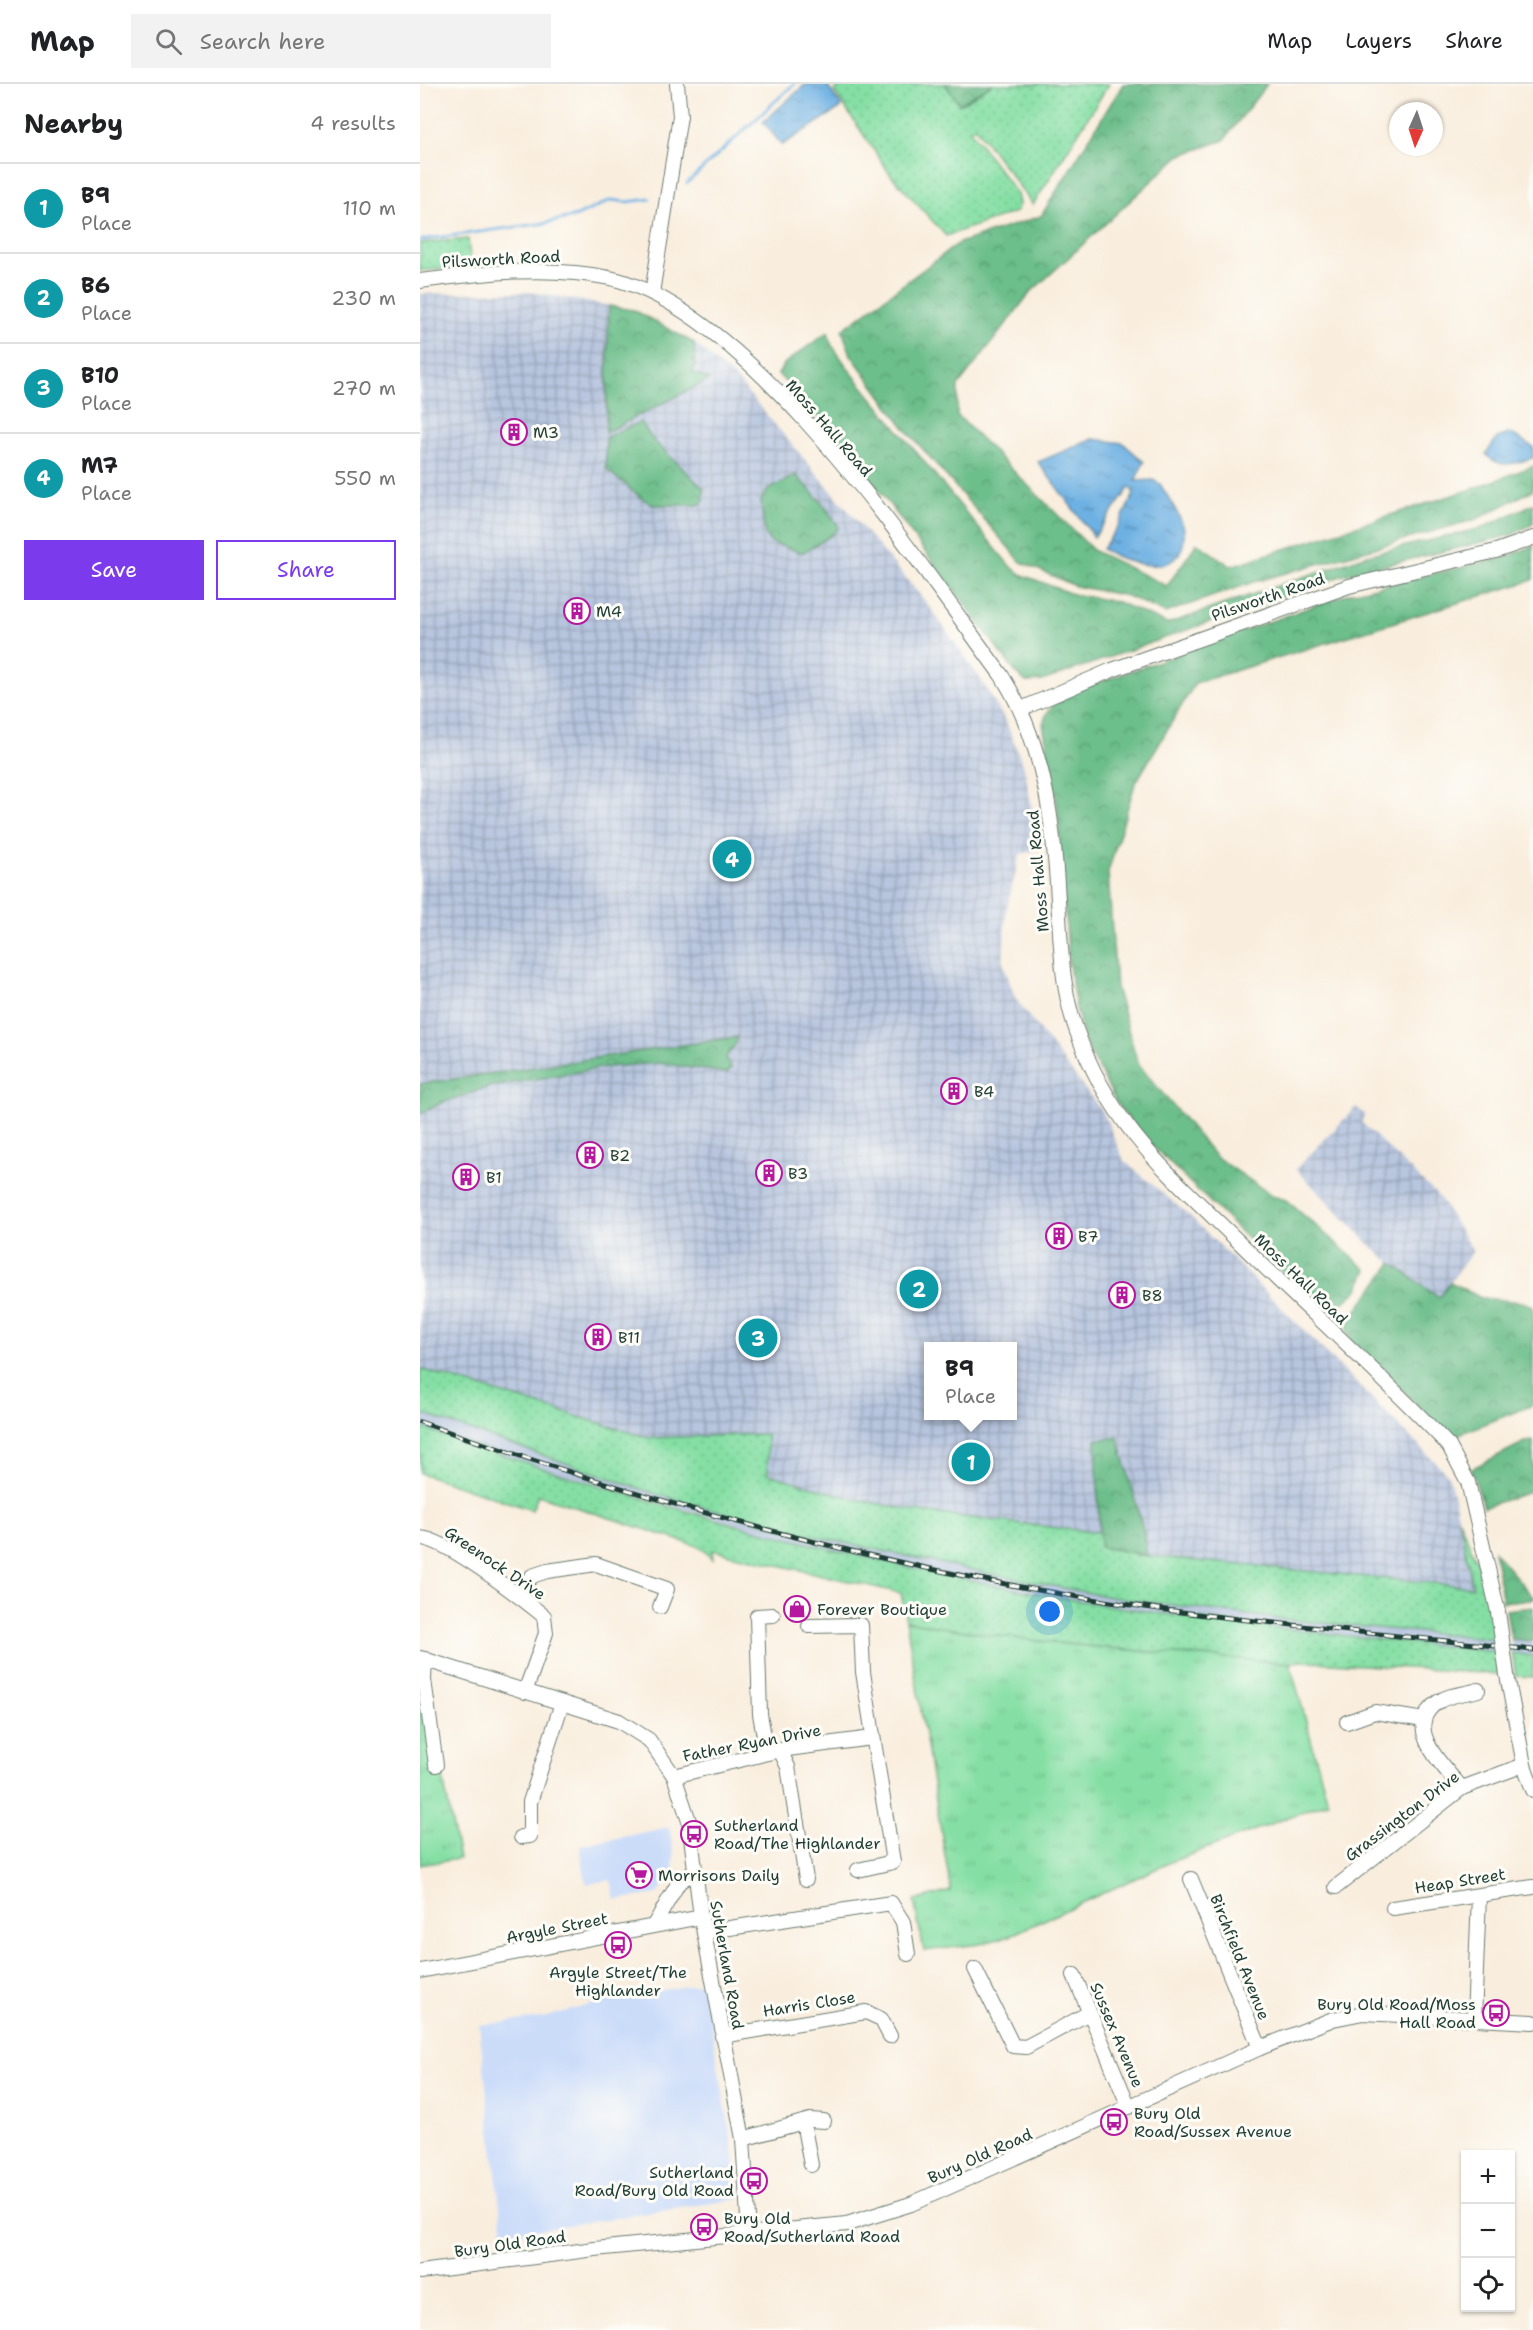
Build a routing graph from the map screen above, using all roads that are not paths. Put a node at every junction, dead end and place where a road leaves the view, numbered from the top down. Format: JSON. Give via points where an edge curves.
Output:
{"nodes":[{"id":1,"x":677,"y":84,"type":"edge"},
{"id":2,"x":420,"y":281,"type":"edge"},
{"id":3,"x":652,"y":293,"type":"junction"},
{"id":4,"x":1533,"y":538,"type":"edge"},
{"id":5,"x":1021,"y":709,"type":"junction"},
{"id":6,"x":420,"y":1538,"type":"edge"},
{"id":7,"x":517,"y":1595,"type":"junction"},
{"id":8,"x":660,"y":1607,"type":"dead end"},
{"id":9,"x":773,"y":1615,"type":"dead end"},
{"id":10,"x":809,"y":1626,"type":"dead end"},
{"id":11,"x":422,"y":1658,"type":"edge"},
{"id":12,"x":1478,"y":1690,"type":"dead end"},
{"id":13,"x":525,"y":1692,"type":"junction"},
{"id":14,"x":562,"y":1703,"type":"junction"},
{"id":15,"x":1424,"y":1720,"type":"junction"},
{"id":16,"x":1347,"y":1722,"type":"dead end"},
{"id":17,"x":872,"y":1738,"type":"junction"},
{"id":18,"x":774,"y":1752,"type":"junction"},
{"id":19,"x":436,"y":1765,"type":"dead end"},
{"id":20,"x":1524,"y":1765,"type":"junction"},
{"id":21,"x":674,"y":1776,"type":"junction"},
{"id":22,"x":1462,"y":1788,"type":"junction"},
{"id":23,"x":1533,"y":1790,"type":"edge"},
{"id":24,"x":521,"y":1837,"type":"dead end"},
{"id":25,"x":858,"y":1870,"type":"dead end"},
{"id":26,"x":694,"y":1872,"type":"junction"},
{"id":27,"x":806,"y":1879,"type":"dead end"},
{"id":28,"x":1191,"y":1879,"type":"dead end"},
{"id":29,"x":1336,"y":1887,"type":"dead end"},
{"id":30,"x":1533,"y":1887,"type":"edge"},
{"id":31,"x":1479,"y":1896,"type":"junction"},
{"id":32,"x":1393,"y":1908,"type":"dead end"},
{"id":33,"x":701,"y":1917,"type":"junction"},
{"id":34,"x":654,"y":1925,"type":"junction"},
{"id":35,"x":704,"y":1932,"type":"junction"},
{"id":36,"x":908,"y":1954,"type":"dead end"},
{"id":37,"x":975,"y":1969,"type":"dead end"},
{"id":38,"x":420,"y":1971,"type":"edge"},
{"id":39,"x":1074,"y":1975,"type":"dead end"},
{"id":40,"x":1089,"y":2013,"type":"junction"},
{"id":41,"x":1474,"y":2019,"type":"junction"},
{"id":42,"x":1533,"y":2022,"type":"edge"},
{"id":43,"x":722,"y":2036,"type":"junction"},
{"id":44,"x":890,"y":2036,"type":"dead end"},
{"id":45,"x":1260,"y":2048,"type":"junction"},
{"id":46,"x":1129,"y":2107,"type":"junction"},
{"id":47,"x":824,"y":2121,"type":"dead end"},
{"id":48,"x":803,"y":2122,"type":"junction"},
{"id":49,"x":743,"y":2139,"type":"junction"},
{"id":50,"x":811,"y":2165,"type":"dead end"},
{"id":51,"x":749,"y":2233,"type":"junction"},
{"id":52,"x":420,"y":2272,"type":"edge"}],
"edges":[{"from":1,"to":3,"type":"street","via":[[680,116]]},
{"from":2,"to":3,"type":"street","name":"Pilsworth Road","via":[[565,271],[611,279]]},
{"from":3,"to":5,"type":"street","name":"Moss Hall Road","via":[[698,321],[768,381],[888,523],[1002,676]]},
{"from":4,"to":5,"type":"street","name":"Pilsworth Road","via":[[1496,551],[1349,586],[1112,670]]},
{"from":5,"to":20,"type":"street","name":"Moss Hall Road","bridge":true,"via":[[1051,813],[1067,994],[1086,1058],[1101,1089],[1143,1148],[1449,1446],[1468,1482],[1498,1612]]},
{"from":6,"to":7,"type":"street","name":"Greenock Drive","via":[[428,1538],[455,1553]]},
{"from":7,"to":8,"type":"street","via":[[532,1576],[596,1564],[666,1589]]},
{"from":7,"to":13,"type":"street","name":"Greenock Drive","via":[[544,1616],[546,1634]]},
{"from":9,"to":18,"type":"street","via":[[757,1616],[760,1714]]},
{"from":10,"to":17,"type":"street","via":[[861,1625]]},
{"from":11,"to":13,"type":"street","name":"Sutherland Road"},
{"from":11,"to":19,"type":"street"},
{"from":12,"to":15,"type":"street","via":[[1436,1702]]},
{"from":13,"to":14,"type":"street","name":"Sutherland Road"},
{"from":14,"to":21,"type":"street","name":"Sutherland Road","via":[[619,1721],[649,1740]]},
{"from":14,"to":24,"type":"street","via":[[531,1802],[530,1836]]},
{"from":15,"to":16,"type":"street","via":[[1375,1712]]},
{"from":15,"to":22,"type":"street","via":[[1432,1753]]},
{"from":17,"to":18,"type":"street","name":"Father Ryan Drive"},
{"from":17,"to":25,"type":"street","via":[[894,1862]]},
{"from":18,"to":21,"type":"street","name":"Father Ryan Drive"},
{"from":18,"to":27,"type":"street","via":[[788,1767]]},
{"from":20,"to":22,"type":"street","name":"Grassington Drive"},
{"from":20,"to":23,"type":"street","name":"Moss Hall Road"},
{"from":21,"to":26,"type":"street","name":"Sutherland Road","via":[[689,1821]]},
{"from":22,"to":29,"type":"street","name":"Grassington Drive"},
{"from":26,"to":33,"type":"street","name":"Sutherland Road"},
{"from":26,"to":34,"type":"street","via":[[679,1882]]},
{"from":28,"to":45,"type":"street","name":"Birchfield Avenue"},
{"from":30,"to":31,"type":"street","name":"Heap Street"},
{"from":31,"to":32,"type":"street","name":"Heap Street"},
{"from":31,"to":41,"type":"street"},
{"from":33,"to":34,"type":"street","name":"Argyle Street"},
{"from":33,"to":35,"type":"street","name":"Sutherland Road"},
{"from":34,"to":38,"type":"street","name":"Argyle Street"},
{"from":35,"to":36,"type":"street","via":[[891,1903],[903,1922]]},
{"from":35,"to":43,"type":"street","name":"Sutherland Road"},
{"from":37,"to":40,"type":"street","via":[[1013,2046],[1026,2047]]},
{"from":39,"to":40,"type":"street","name":"Sussex Avenue"},
{"from":40,"to":46,"type":"street","name":"Sussex Avenue"},
{"from":41,"to":42,"type":"street","name":"Bury Old Road"},
{"from":41,"to":45,"type":"street","name":"Bury Old Road","via":[[1363,2013],[1333,2019]]},
{"from":43,"to":44,"type":"street","name":"Harris Close","via":[[856,2005],[881,2019]]},
{"from":43,"to":49,"type":"street","name":"Sutherland Road"},
{"from":45,"to":46,"type":"street","name":"Bury Old Road"},
{"from":46,"to":51,"type":"street","name":"Bury Old Road","via":[[874,2217],[847,2224]]},
{"from":47,"to":48,"type":"street"},
{"from":48,"to":49,"type":"street"},
{"from":48,"to":50,"type":"street"},
{"from":49,"to":51,"type":"street","name":"Sutherland Road"},
{"from":51,"to":52,"type":"street","name":"Bury Old Road","via":[[595,2248]]}]}
